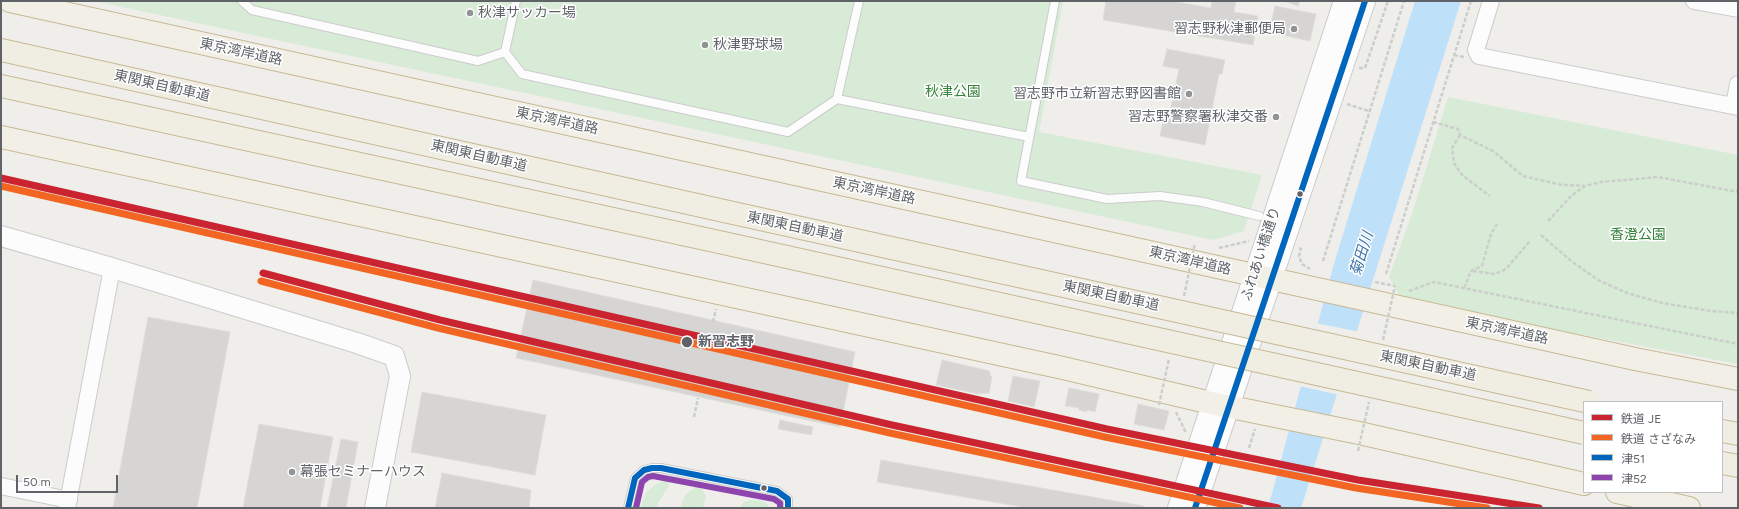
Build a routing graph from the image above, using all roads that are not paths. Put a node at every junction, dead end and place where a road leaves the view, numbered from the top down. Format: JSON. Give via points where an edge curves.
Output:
{"nodes":[{"id":1,"x":10,"y":1,"type":"edge"},
{"id":2,"x":242,"y":1,"type":"edge"},
{"id":3,"x":516,"y":1,"type":"edge"},
{"id":4,"x":859,"y":1,"type":"edge"},
{"id":5,"x":1055,"y":1,"type":"edge"},
{"id":6,"x":1344,"y":1,"type":"edge"},
{"id":7,"x":1365,"y":1,"type":"edge"},
{"id":8,"x":1491,"y":1,"type":"edge"},
{"id":9,"x":1694,"y":1,"type":"edge"},
{"id":10,"x":1738,"y":10,"type":"edge"},
{"id":11,"x":1,"y":50,"type":"edge"},
{"id":12,"x":505,"y":52,"type":"junction"},
{"id":13,"x":1738,"y":84,"type":"edge"},
{"id":14,"x":1,"y":86,"type":"edge"},
{"id":15,"x":837,"y":99,"type":"junction"},
{"id":16,"x":1736,"y":107,"type":"edge"},
{"id":17,"x":1,"y":136,"type":"edge"},
{"id":18,"x":1029,"y":138,"type":"junction"},
{"id":19,"x":1259,"y":216,"type":"dead end"},
{"id":20,"x":1,"y":236,"type":"edge"},
{"id":21,"x":112,"y":268,"type":"junction"},
{"id":22,"x":1262,"y":277,"type":"junction"},
{"id":23,"x":1738,"y":379,"type":"edge"},
{"id":24,"x":1584,"y":401,"type":"edge"},
{"id":25,"x":1230,"y":407,"type":"junction"},
{"id":26,"x":1723,"y":431,"type":"edge"},
{"id":27,"x":1583,"y":433,"type":"edge"},
{"id":28,"x":1738,"y":434,"type":"edge"},
{"id":29,"x":1723,"y":462,"type":"edge"},
{"id":30,"x":1738,"y":466,"type":"edge"},
{"id":31,"x":1583,"y":484,"type":"edge"},
{"id":32,"x":1,"y":486,"type":"edge"},
{"id":33,"x":1622,"y":493,"type":"edge"},
{"id":34,"x":68,"y":504,"type":"edge"},
{"id":35,"x":375,"y":508,"type":"edge"},
{"id":36,"x":628,"y":508,"type":"edge"},
{"id":37,"x":788,"y":508,"type":"edge"},
{"id":38,"x":1178,"y":508,"type":"edge"},
{"id":39,"x":1195,"y":508,"type":"edge"},
{"id":40,"x":1689,"y":508,"type":"edge"}],
"edges":[{"from":1,"to":22,"type":"highway","name":"東京湾岸道路"},
{"from":2,"to":12,"type":"lane","via":[[252,10],[478,61]]},
{"from":3,"to":12,"type":"lane"},
{"from":4,"to":15,"type":"lane"},
{"from":5,"to":18,"type":"lane"},
{"from":6,"to":22,"type":"street","name":"ふれあい橋通り"},
{"from":7,"to":22,"type":"street","name":"ふれあい橋通り"},
{"from":8,"to":16,"type":"street","via":[[1476,50],[1479,56]]},
{"from":9,"to":10,"type":"street"},
{"from":11,"to":24,"type":"highway","name":"東関東自動車道","bridge":true},
{"from":12,"to":15,"type":"lane","via":[[522,74],[788,132]]},
{"from":13,"to":16,"type":"street"},
{"from":14,"to":27,"type":"highway","bridge":true},
{"from":15,"to":18,"type":"lane"},
{"from":17,"to":25,"type":"highway","via":[[1063,368]]},
{"from":18,"to":19,"type":"lane","via":[[1021,181],[1107,199],[1160,196],[1203,202]]},
{"from":20,"to":21,"type":"street"},
{"from":21,"to":34,"type":"street"},
{"from":21,"to":35,"type":"street","via":[[394,356],[400,376]]},
{"from":22,"to":23,"type":"highway","name":"東京湾岸道路","via":[[1309,278],[1377,302]]},
{"from":22,"to":25,"type":"street","name":"ふれあい橋通り"},
{"from":25,"to":31,"type":"highway","via":[[1359,433]]},
{"from":25,"to":38,"type":"street","name":"ふれあい橋通り"},
{"from":25,"to":39,"type":"street","name":"ふれあい橋通り"},
{"from":26,"to":28,"type":"highway"},
{"from":29,"to":30,"type":"highway"},
{"from":32,"to":34,"type":"street"},
{"from":33,"to":40,"type":"highway"},
{"from":36,"to":37,"type":"lane","via":[[635,478],[644,470],[652,468],[777,491],[788,499]]}]}
